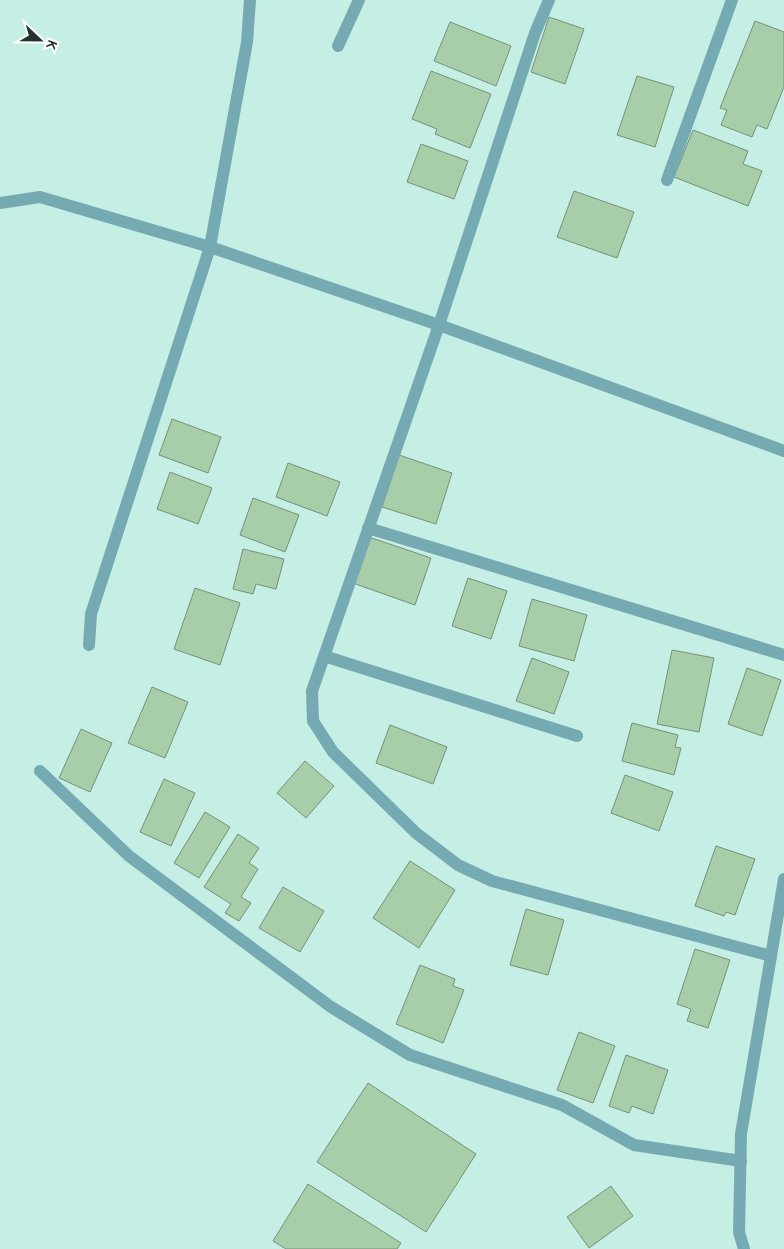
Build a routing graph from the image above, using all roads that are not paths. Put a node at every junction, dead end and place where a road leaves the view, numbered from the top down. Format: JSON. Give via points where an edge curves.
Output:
{"nodes":[{"id":1,"x":250,"y":0,"type":"edge"},
{"id":2,"x":359,"y":0,"type":"edge"},
{"id":3,"x":549,"y":0,"type":"edge"},
{"id":4,"x":732,"y":0,"type":"edge"},
{"id":5,"x":338,"y":46,"type":"dead end"},
{"id":6,"x":667,"y":180,"type":"dead end"},
{"id":7,"x":0,"y":203,"type":"edge"},
{"id":8,"x":210,"y":247,"type":"junction"},
{"id":9,"x":439,"y":325,"type":"junction"},
{"id":10,"x":784,"y":451,"type":"edge"},
{"id":11,"x":368,"y":528,"type":"junction"},
{"id":12,"x":89,"y":644,"type":"dead end"},
{"id":13,"x":784,"y":655,"type":"edge"},
{"id":14,"x":324,"y":656,"type":"junction"},
{"id":15,"x":577,"y":736,"type":"dead end"},
{"id":16,"x":40,"y":772,"type":"dead end"},
{"id":17,"x":784,"y":879,"type":"edge"},
{"id":18,"x":771,"y":956,"type":"junction"},
{"id":19,"x":740,"y":1161,"type":"junction"},
{"id":20,"x":744,"y":1249,"type":"edge"}],
"edges":[{"from":1,"to":8,"type":"street","via":[[246,42]]},
{"from":2,"to":5,"type":"street"},
{"from":3,"to":9,"type":"street","via":[[535,33]]},
{"from":4,"to":6,"type":"street"},
{"from":7,"to":8,"type":"street","via":[[40,197]]},
{"from":8,"to":9,"type":"street"},
{"from":8,"to":12,"type":"street","via":[[91,614]]},
{"from":9,"to":10,"type":"street"},
{"from":9,"to":11,"type":"street"},
{"from":11,"to":13,"type":"street"},
{"from":11,"to":14,"type":"street"},
{"from":14,"to":15,"type":"street"},
{"from":14,"to":18,"type":"street","via":[[312,691],[313,721],[334,752],[416,833],[458,865],[492,881]]},
{"from":16,"to":19,"type":"street","via":[[129,856],[331,1008],[410,1055],[562,1105],[634,1145]]},
{"from":17,"to":18,"type":"street"},
{"from":18,"to":19,"type":"street","via":[[741,1134]]},
{"from":19,"to":20,"type":"street","via":[[739,1232]]}]}
